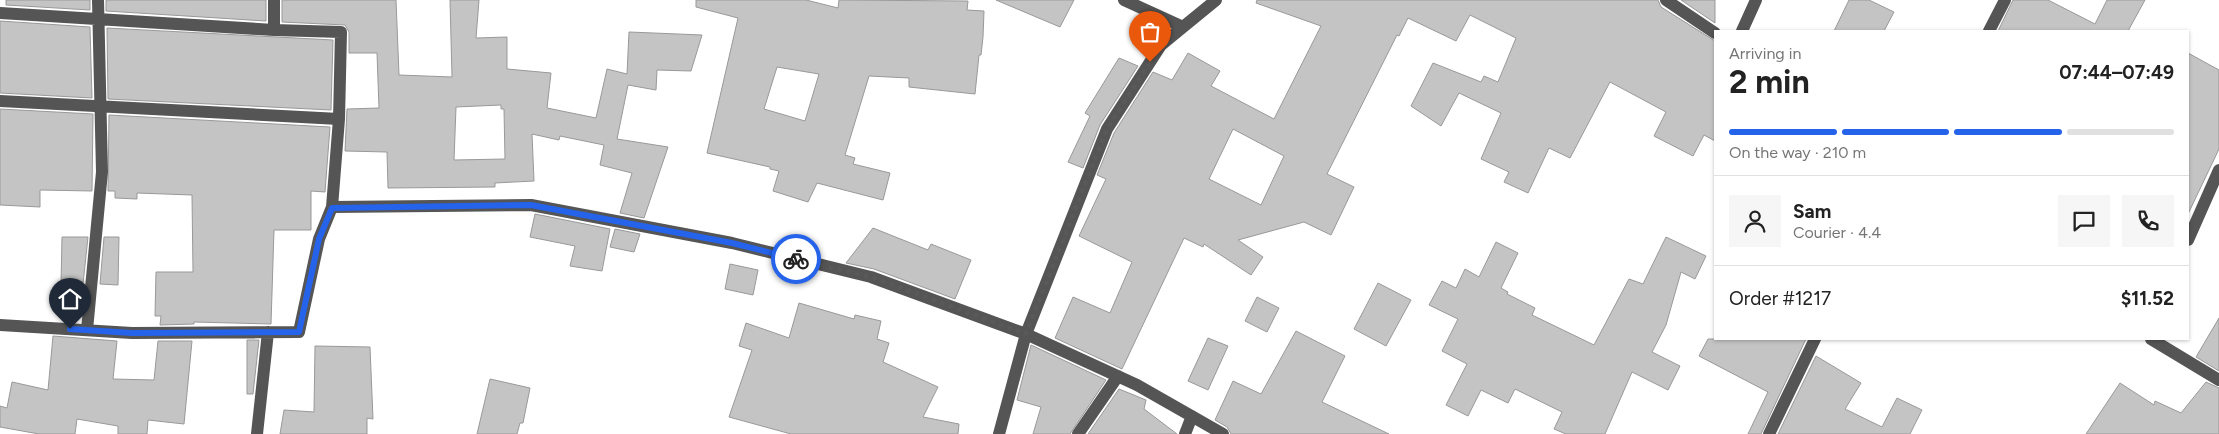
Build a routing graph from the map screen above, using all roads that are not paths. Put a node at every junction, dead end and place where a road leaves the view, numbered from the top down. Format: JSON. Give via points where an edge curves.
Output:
{"nodes":[{"id":1,"x":98,"y":0,"type":"edge"},
{"id":2,"x":274,"y":0,"type":"edge"},
{"id":3,"x":1124,"y":0,"type":"edge"},
{"id":4,"x":1216,"y":0,"type":"edge"},
{"id":5,"x":1666,"y":0,"type":"edge"},
{"id":6,"x":1756,"y":0,"type":"edge"},
{"id":7,"x":2005,"y":0,"type":"edge"},
{"id":8,"x":0,"y":13,"type":"edge"},
{"id":9,"x":97,"y":19,"type":"junction"},
{"id":10,"x":1183,"y":27,"type":"junction"},
{"id":11,"x":274,"y":30,"type":"junction"},
{"id":12,"x":1742,"y":30,"type":"edge"},
{"id":13,"x":1990,"y":30,"type":"edge"},
{"id":14,"x":1714,"y":32,"type":"edge"},
{"id":15,"x":0,"y":101,"type":"edge"},
{"id":16,"x":99,"y":106,"type":"junction"},
{"id":17,"x":339,"y":119,"type":"junction"},
{"id":18,"x":2219,"y":170,"type":"edge"},
{"id":19,"x":332,"y":208,"type":"junction"},
{"id":20,"x":2189,"y":238,"type":"edge"},
{"id":21,"x":0,"y":325,"type":"edge"},
{"id":22,"x":87,"y":330,"type":"junction"},
{"id":23,"x":268,"y":332,"type":"junction"},
{"id":24,"x":1026,"y":334,"type":"junction"},
{"id":25,"x":1815,"y":340,"type":"edge"},
{"id":26,"x":2153,"y":340,"type":"edge"},
{"id":27,"x":1118,"y":376,"type":"junction"},
{"id":28,"x":2219,"y":380,"type":"edge"},
{"id":29,"x":1192,"y":416,"type":"junction"},
{"id":30,"x":257,"y":434,"type":"edge"},
{"id":31,"x":999,"y":434,"type":"edge"},
{"id":32,"x":1078,"y":434,"type":"edge"},
{"id":33,"x":1185,"y":434,"type":"edge"},
{"id":34,"x":1224,"y":434,"type":"edge"},
{"id":35,"x":1769,"y":434,"type":"edge"}],
"edges":[{"from":1,"to":9,"type":"street"},
{"from":2,"to":11,"type":"street"},
{"from":3,"to":10,"type":"street"},
{"from":4,"to":10,"type":"street"},
{"from":5,"to":14,"type":"street"},
{"from":6,"to":12,"type":"street"},
{"from":7,"to":13,"type":"street"},
{"from":8,"to":9,"type":"street"},
{"from":9,"to":11,"type":"street"},
{"from":9,"to":16,"type":"street"},
{"from":10,"to":24,"type":"street","via":[[1161,45],[1107,129]]},
{"from":11,"to":17,"type":"street","via":[[340,32]]},
{"from":15,"to":16,"type":"street"},
{"from":16,"to":17,"type":"street"},
{"from":16,"to":22,"type":"street","via":[[102,172]]},
{"from":17,"to":19,"type":"street"},
{"from":18,"to":20,"type":"street"},
{"from":19,"to":23,"type":"street","via":[[319,239],[299,332]]},
{"from":19,"to":24,"type":"street","via":[[531,205],[732,243],[871,277]]},
{"from":21,"to":22,"type":"street"},
{"from":22,"to":23,"type":"street","via":[[132,333]]},
{"from":23,"to":30,"type":"street"},
{"from":24,"to":27,"type":"street"},
{"from":24,"to":31,"type":"street"},
{"from":25,"to":35,"type":"street"},
{"from":26,"to":28,"type":"street"},
{"from":27,"to":29,"type":"street"},
{"from":27,"to":32,"type":"street"},
{"from":29,"to":33,"type":"street"},
{"from":29,"to":34,"type":"street"}]}
